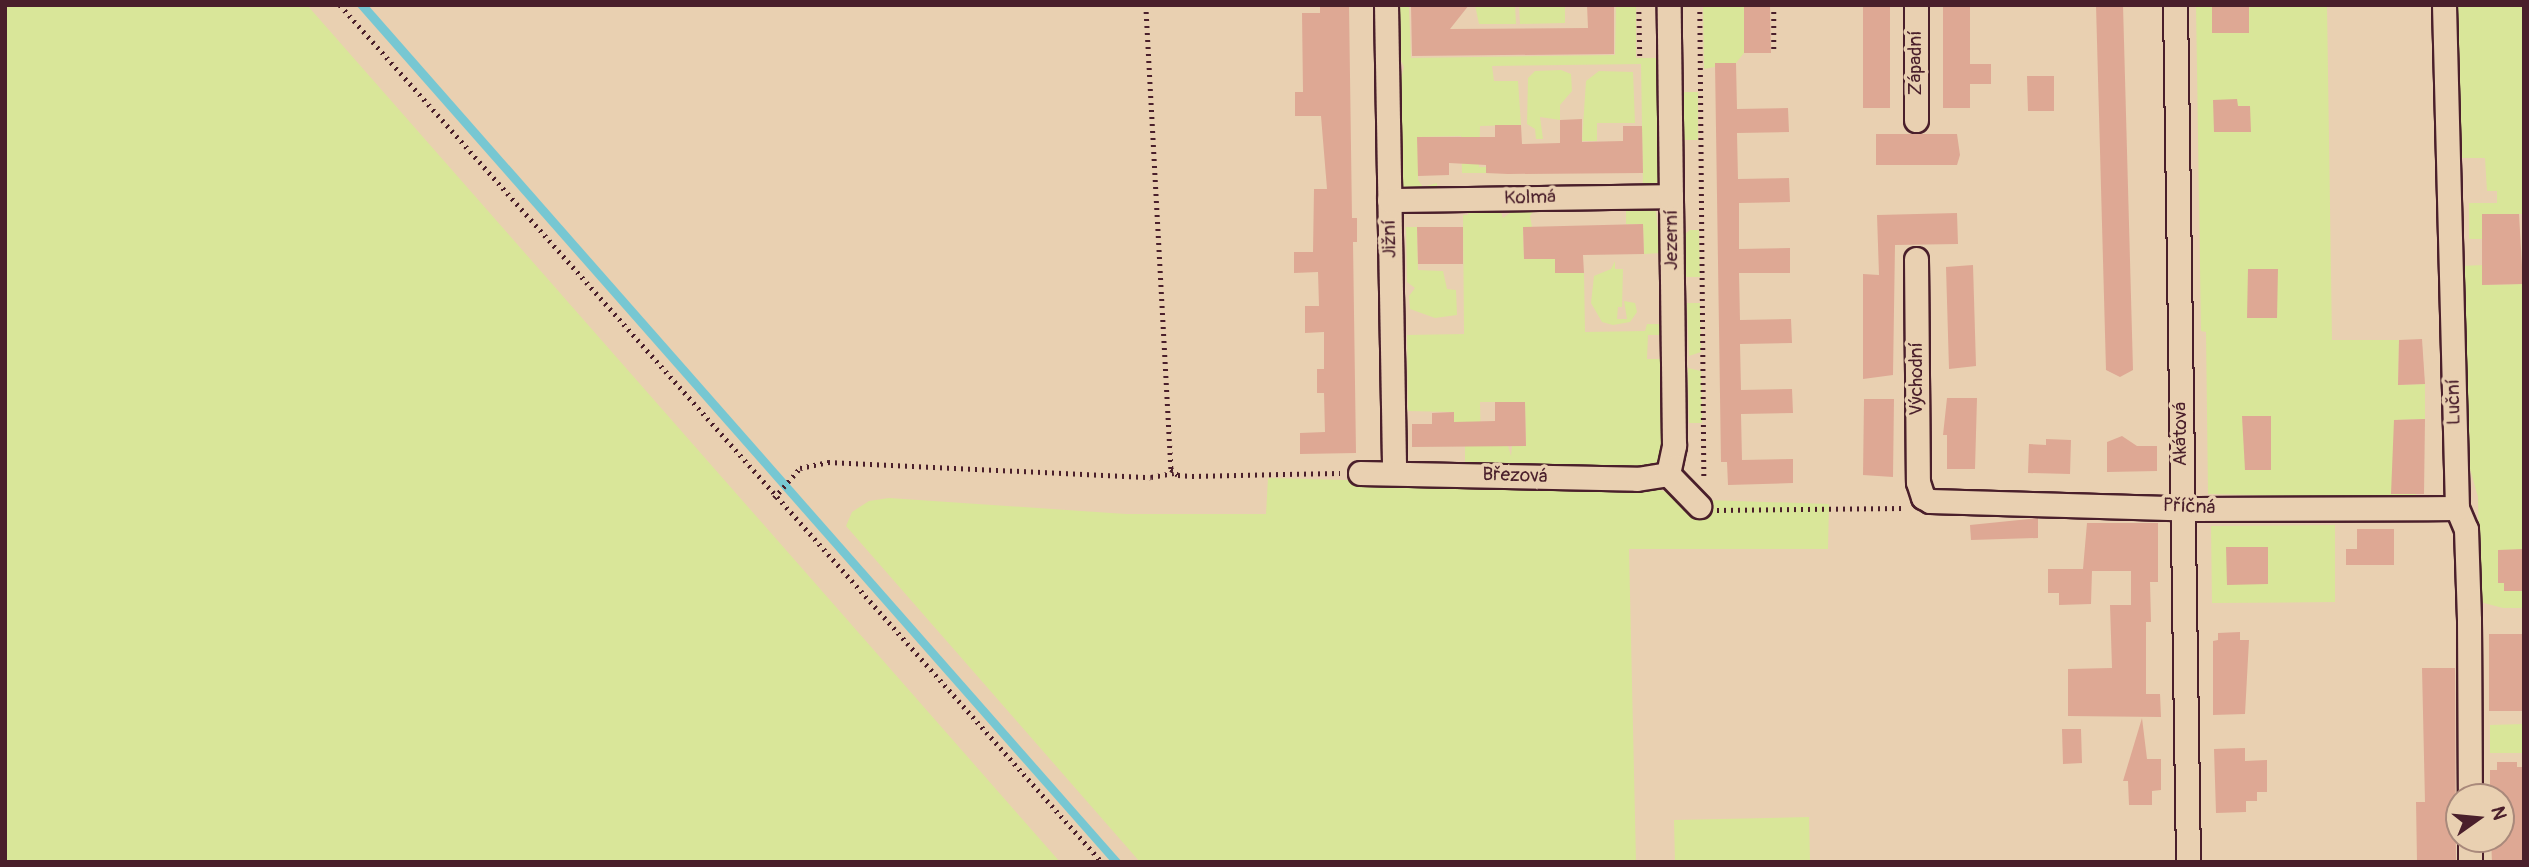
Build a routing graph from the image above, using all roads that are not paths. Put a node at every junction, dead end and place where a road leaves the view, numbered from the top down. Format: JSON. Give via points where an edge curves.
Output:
{"nodes":[{"id":1,"x":1386,"y":5,"type":"edge"},
{"id":2,"x":1670,"y":5,"type":"edge"},
{"id":3,"x":1916,"y":5,"type":"edge"},
{"id":4,"x":2175,"y":5,"type":"edge"},
{"id":5,"x":2444,"y":5,"type":"edge"},
{"id":6,"x":1916,"y":120,"type":"dead end"},
{"id":7,"x":1671,"y":197,"type":"junction"},
{"id":8,"x":1389,"y":200,"type":"junction"},
{"id":9,"x":1916,"y":259,"type":"dead end"},
{"id":10,"x":1360,"y":473,"type":"road end"},
{"id":11,"x":1394,"y":473,"type":"junction"},
{"id":12,"x":1668,"y":474,"type":"junction"},
{"id":13,"x":1923,"y":497,"type":"joint"},
{"id":14,"x":1699,"y":506,"type":"road end"},
{"id":15,"x":2182,"y":507,"type":"junction"},
{"id":16,"x":2457,"y":508,"type":"junction"},
{"id":17,"x":2470,"y":783,"type":"edge"},
{"id":18,"x":2188,"y":862,"type":"edge"}],
"edges":[{"from":1,"to":8,"type":"street","name":"Jižní"},
{"from":2,"to":7,"type":"street","name":"Jezerní"},
{"from":3,"to":6,"type":"street","name":"Západní"},
{"from":4,"to":15,"type":"street","name":"Akátová"},
{"from":5,"to":16,"type":"street","name":"Luční"},
{"from":7,"to":8,"type":"street","name":"Kolmá"},
{"from":7,"to":12,"type":"street","name":"Jezerní","via":[[1674,445]]},
{"from":8,"to":11,"type":"street","name":"Jižní"},
{"from":9,"to":13,"type":"street","name":"Východní","via":[[1918,482]]},
{"from":10,"to":11,"type":"street","name":"Březová"},
{"from":11,"to":12,"type":"street","name":"Březová","via":[[1637,479]]},
{"from":12,"to":14,"type":"street"},
{"from":13,"to":15,"type":"street","name":"Příčná"},
{"from":15,"to":16,"type":"street","name":"Příčná"},
{"from":15,"to":18,"type":"street","name":"Akátová"},
{"from":16,"to":17,"type":"street","name":"Luční","via":[[2466,529]]}]}
